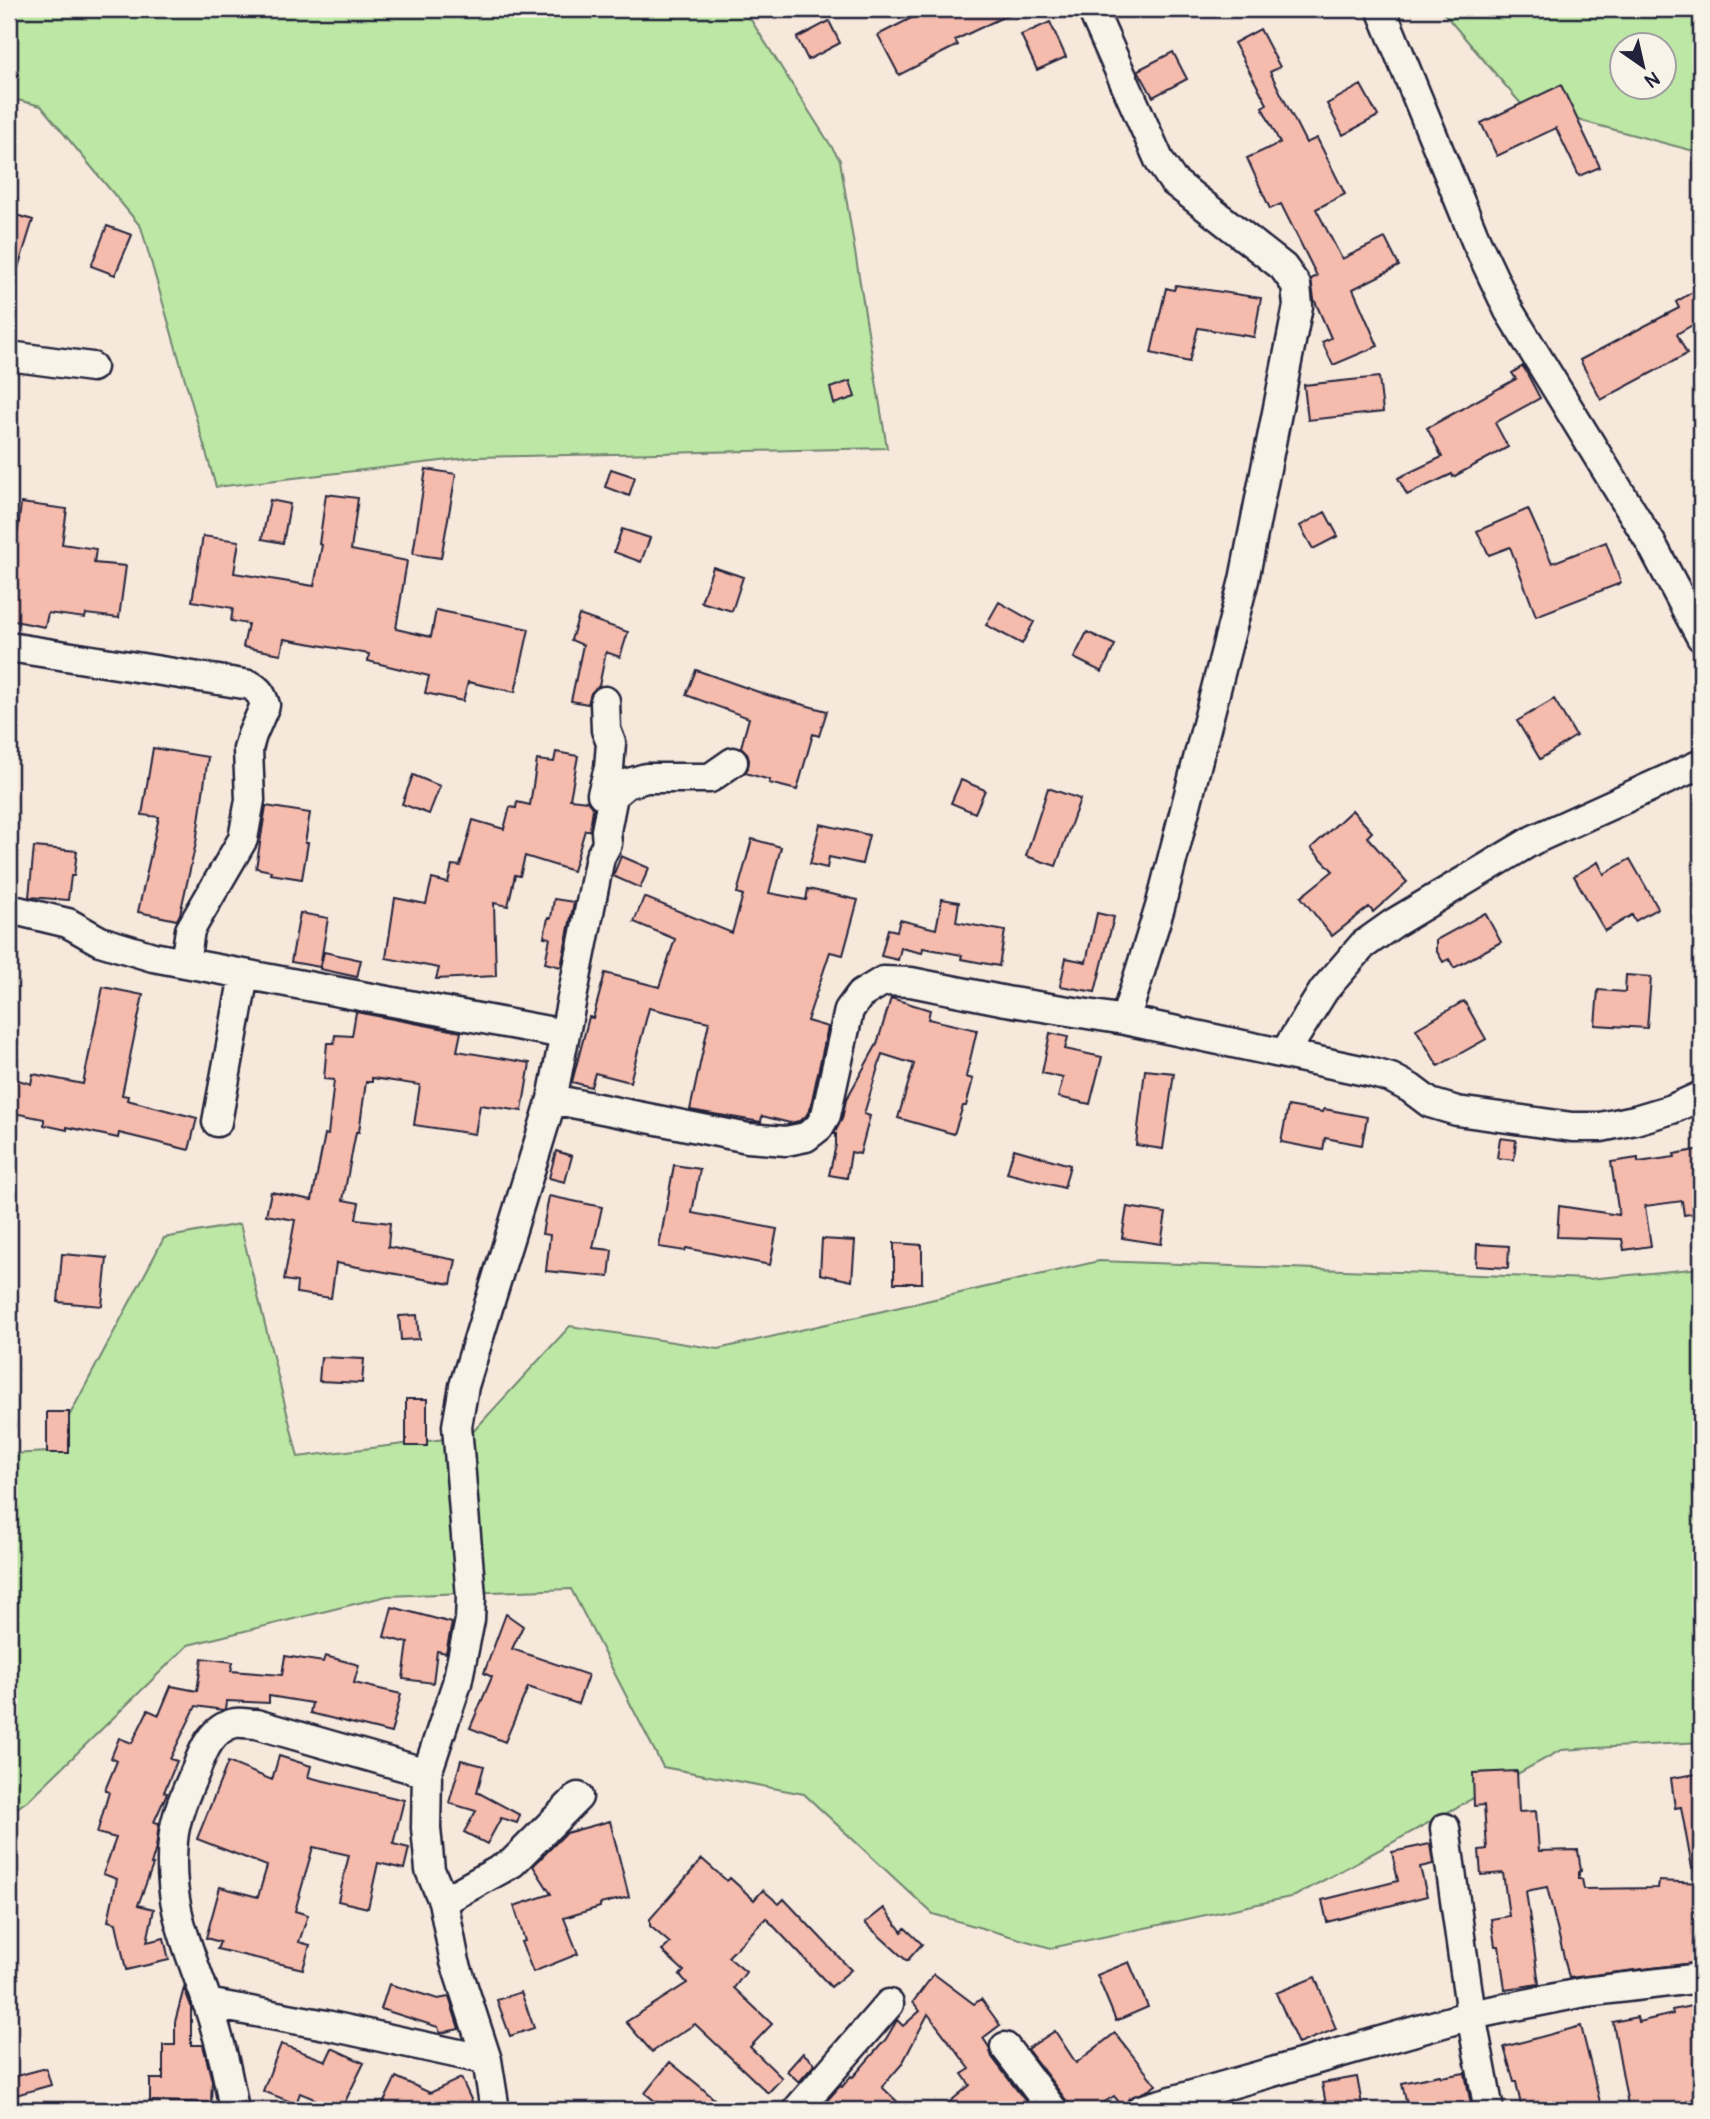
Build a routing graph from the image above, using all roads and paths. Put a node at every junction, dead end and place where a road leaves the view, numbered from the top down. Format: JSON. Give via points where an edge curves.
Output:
{"nodes":[{"id":1,"x":1092,"y":9,"type":"edge"},
{"id":2,"x":1381,"y":9,"type":"edge"},
{"id":3,"x":9,"y":356,"type":"edge"},
{"id":4,"x":92,"y":367,"type":"dead end"},
{"id":5,"x":1701,"y":637,"type":"edge"},
{"id":6,"x":9,"y":647,"type":"edge"},
{"id":7,"x":605,"y":701,"type":"dead end"},
{"id":8,"x":733,"y":762,"type":"dead end"},
{"id":9,"x":1701,"y":764,"type":"edge"},
{"id":10,"x":612,"y":795,"type":"junction"},
{"id":11,"x":9,"y":911,"type":"edge"},
{"id":12,"x":185,"y":963,"type":"junction"},
{"id":13,"x":243,"y":975,"type":"junction"},
{"id":14,"x":1125,"y":1020,"type":"junction"},
{"id":15,"x":564,"y":1034,"type":"junction"},
{"id":16,"x":1284,"y":1054,"type":"junction"},
{"id":17,"x":1701,"y":1096,"type":"edge"},
{"id":18,"x":552,"y":1099,"type":"junction"},
{"id":19,"x":217,"y":1122,"type":"dead end"},
{"id":20,"x":427,"y":1773,"type":"junction"},
{"id":21,"x":578,"y":1797,"type":"dead end"},
{"id":22,"x":1445,"y":1828,"type":"dead end"},
{"id":23,"x":443,"y":1901,"type":"junction"},
{"id":24,"x":1701,"y":1978,"type":"edge"},
{"id":25,"x":207,"y":2003,"type":"junction"},
{"id":26,"x":889,"y":2004,"type":"dead end"},
{"id":27,"x":1471,"y":2015,"type":"junction"},
{"id":28,"x":1005,"y":2047,"type":"dead end"},
{"id":29,"x":487,"y":2060,"type":"junction"},
{"id":30,"x":234,"y":2110,"type":"edge"},
{"id":31,"x":495,"y":2110,"type":"edge"},
{"id":32,"x":797,"y":2110,"type":"edge"},
{"id":33,"x":1053,"y":2110,"type":"edge"},
{"id":34,"x":1140,"y":2110,"type":"edge"},
{"id":35,"x":1489,"y":2110,"type":"edge"}],
"edges":[{"from":1,"to":14,"type":"street","via":[[1160,162],[1173,181],[1283,267],[1296,285],[1298,306],[1244,580],[1160,907]]},
{"from":2,"to":5,"type":"street","via":[[1509,311],[1651,543]]},
{"from":3,"to":4,"type":"street"},
{"from":6,"to":12,"type":"street","via":[[250,685],[263,696],[265,705],[248,749],[250,800],[243,839],[190,930]]},
{"from":7,"to":10,"type":"street","via":[[611,743],[602,794]]},
{"from":8,"to":10,"type":"street","via":[[710,778],[646,778],[626,784]]},
{"from":9,"to":16,"type":"street","via":[[1533,840],[1394,923],[1363,945],[1324,989]]},
{"from":10,"to":15,"type":"street","via":[[607,844],[600,858]]},
{"from":11,"to":12,"type":"street","via":[[49,917],[100,941]]},
{"from":12,"to":13,"type":"street"},
{"from":13,"to":15,"type":"street"},
{"from":13,"to":19,"type":"street"},
{"from":14,"to":16,"type":"street"},
{"from":14,"to":18,"type":"street","via":[[883,981],[860,995],[849,1010],[826,1115],[819,1127],[806,1137],[786,1142]]},
{"from":15,"to":18,"type":"street"},
{"from":16,"to":17,"type":"street","via":[[1391,1078],[1430,1103],[1457,1111],[1572,1127],[1635,1120]]},
{"from":18,"to":20,"type":"street","via":[[464,1386],[457,1426],[470,1620],[457,1683]]},
{"from":20,"to":23,"type":"street","via":[[430,1870]]},
{"from":20,"to":25,"type":"street","via":[[256,1724],[234,1723],[214,1734],[179,1812],[173,1840],[173,1895]]},
{"from":21,"to":23,"type":"street","via":[[512,1863]]},
{"from":22,"to":27,"type":"street"},
{"from":23,"to":29,"type":"street","via":[[454,1962]]},
{"from":24,"to":27,"type":"street","via":[[1585,1992]]},
{"from":25,"to":29,"type":"street"},
{"from":25,"to":30,"type":"street"},
{"from":26,"to":32,"type":"street"},
{"from":27,"to":34,"type":"street"},
{"from":27,"to":35,"type":"street"},
{"from":28,"to":33,"type":"street"},
{"from":29,"to":31,"type":"street"}]}
